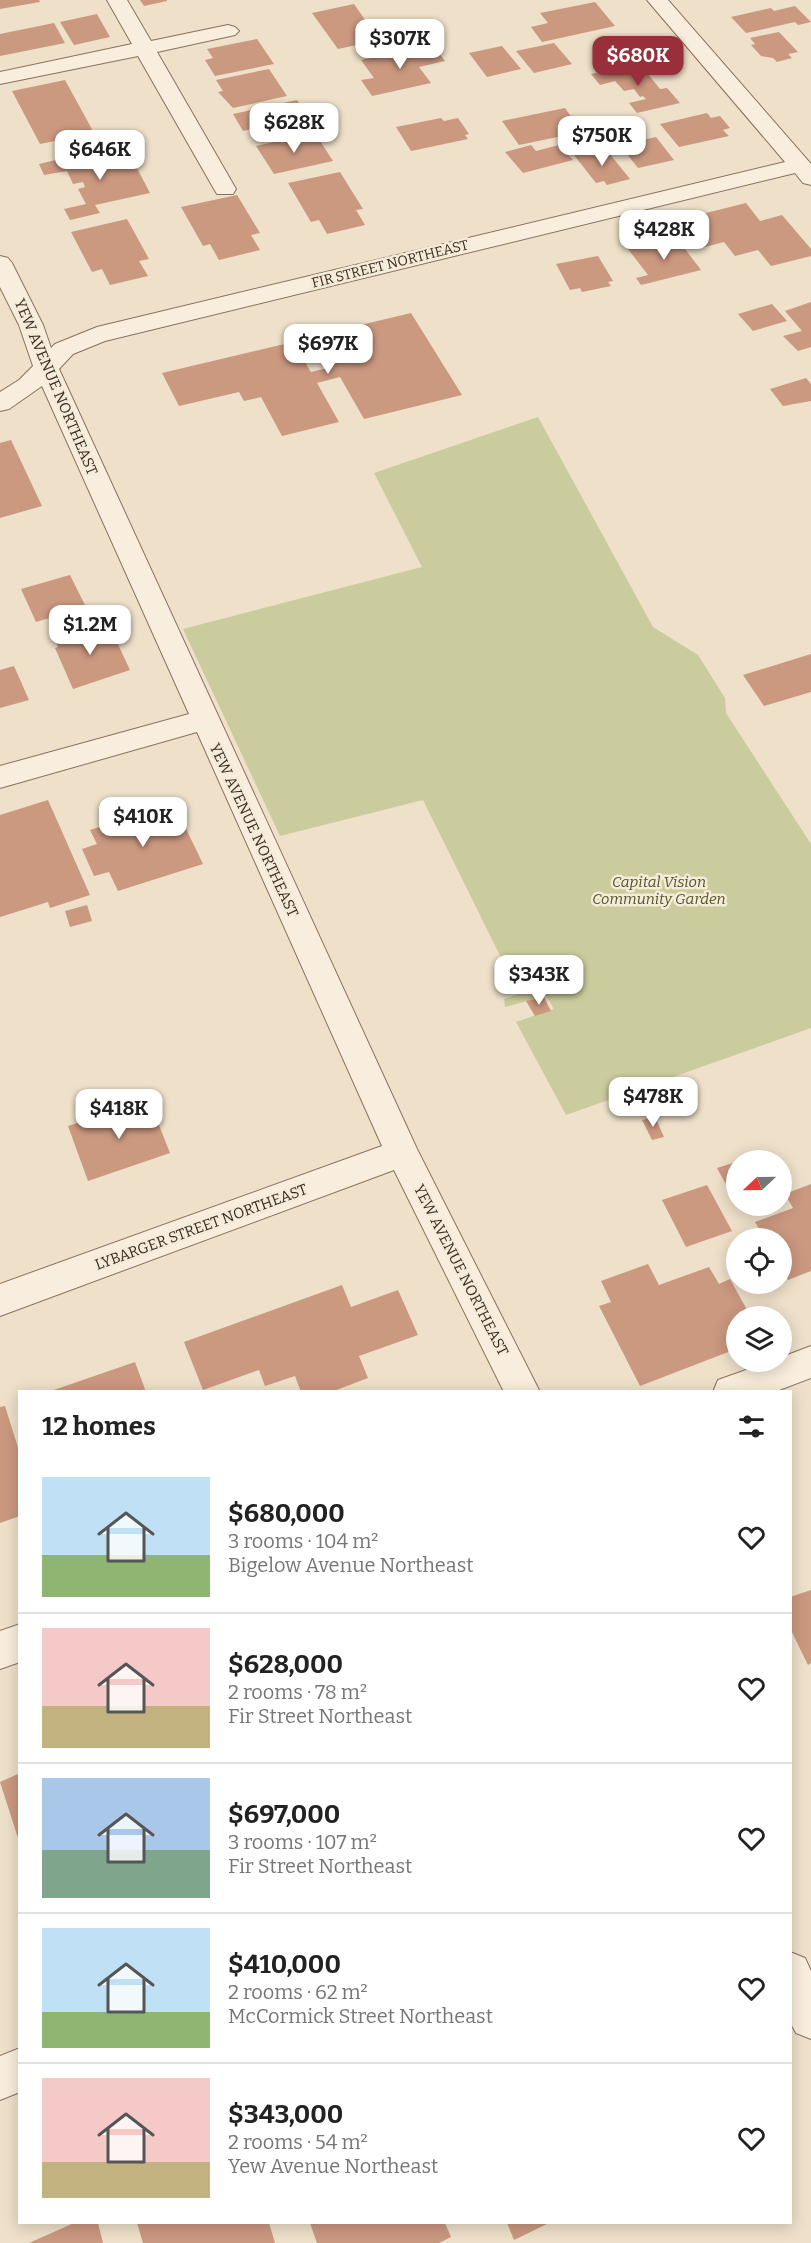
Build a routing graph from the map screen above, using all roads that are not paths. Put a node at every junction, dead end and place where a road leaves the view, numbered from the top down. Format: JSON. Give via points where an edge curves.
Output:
{"nodes":[{"id":1,"x":117,"y":0,"type":"edge"},
{"id":2,"x":657,"y":0,"type":"edge"},
{"id":3,"x":228,"y":31,"type":"dead end"},
{"id":4,"x":144,"y":48,"type":"junction"},
{"id":5,"x":0,"y":78,"type":"edge"},
{"id":6,"x":805,"y":172,"type":"edge"},
{"id":7,"x":225,"y":189,"type":"dead end"},
{"id":8,"x":0,"y":262,"type":"edge"},
{"id":9,"x":46,"y":368,"type":"junction"},
{"id":10,"x":0,"y":403,"type":"edge"},
{"id":11,"x":204,"y":720,"type":"junction"},
{"id":12,"x":0,"y":777,"type":"edge"},
{"id":13,"x":402,"y":1153,"type":"junction"},
{"id":14,"x":0,"y":1300,"type":"edge"},
{"id":15,"x":811,"y":1362,"type":"edge"},
{"id":16,"x":521,"y":1390,"type":"edge"},
{"id":17,"x":736,"y":1390,"type":"edge"},
{"id":18,"x":18,"y":1644,"type":"edge"},
{"id":19,"x":0,"y":1650,"type":"edge"},
{"id":20,"x":792,"y":1977,"type":"edge"},
{"id":21,"x":811,"y":2018,"type":"edge"},
{"id":22,"x":18,"y":2071,"type":"edge"},
{"id":23,"x":0,"y":2078,"type":"edge"}],
"edges":[{"from":1,"to":4,"type":"street"},
{"from":2,"to":6,"type":"street"},
{"from":3,"to":4,"type":"street"},
{"from":4,"to":5,"type":"street"},
{"from":4,"to":7,"type":"street"},
{"from":6,"to":9,"type":"street","name":"FIR STREET NORTHEAST","via":[[97,335],[64,349]]},
{"from":8,"to":9,"type":"street","name":"YEW AVENUE NORTHEAST","via":[[31,325]]},
{"from":9,"to":10,"type":"street","name":"FIR STREET NORTHEAST","via":[[28,386]]},
{"from":9,"to":11,"type":"street","name":"YEW AVENUE NORTHEAST"},
{"from":11,"to":12,"type":"street"},
{"from":11,"to":13,"type":"street","name":"YEW AVENUE NORTHEAST"},
{"from":13,"to":14,"type":"street","name":"LYBARGER STREET NORTHEAST"},
{"from":13,"to":16,"type":"street","name":"YEW AVENUE NORTHEAST"},
{"from":15,"to":17,"type":"street"},
{"from":18,"to":19,"type":"street"},
{"from":20,"to":21,"type":"street"},
{"from":22,"to":23,"type":"street"}]}
